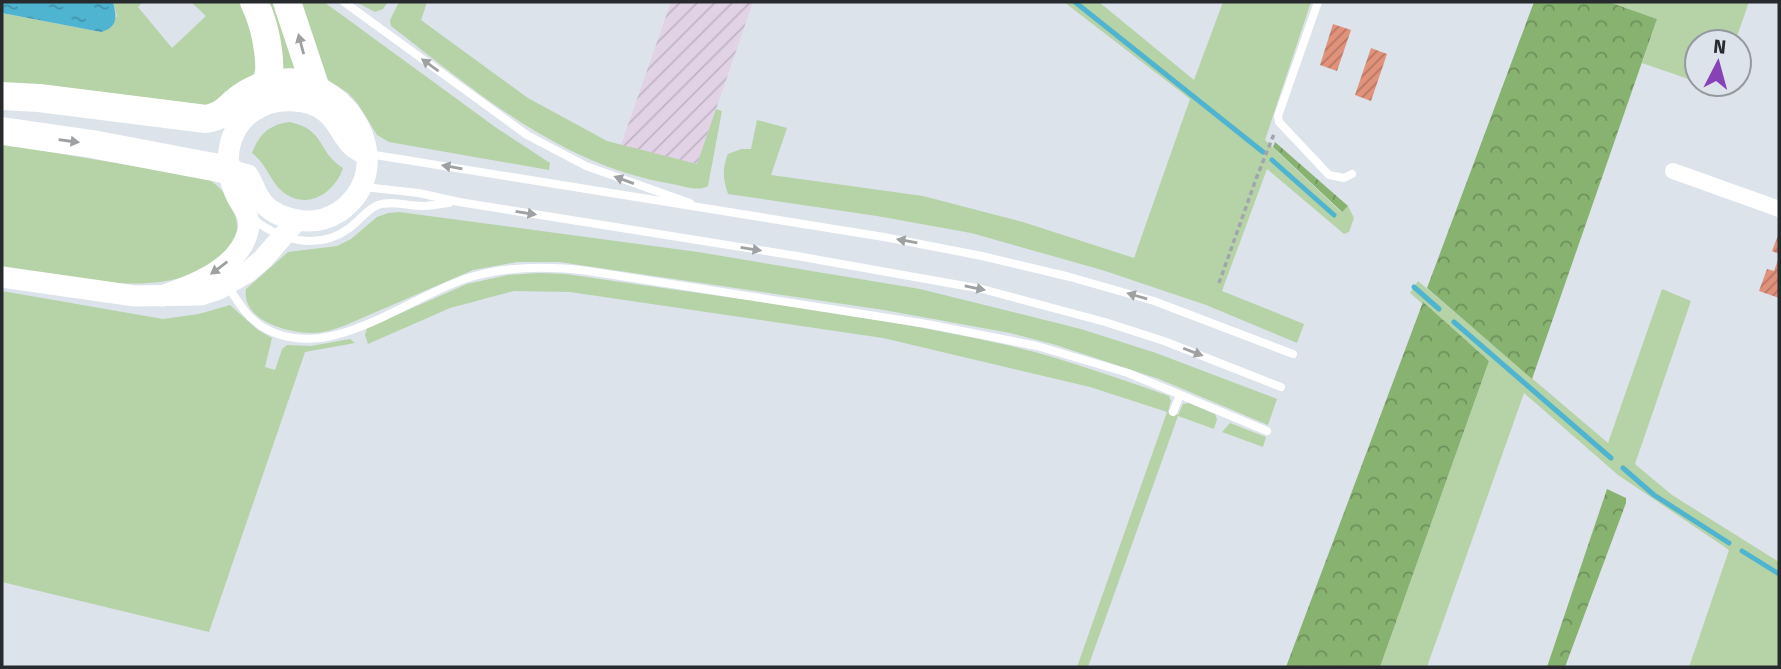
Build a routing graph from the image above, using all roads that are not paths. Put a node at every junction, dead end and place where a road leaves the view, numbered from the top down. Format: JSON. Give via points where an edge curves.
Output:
{"nodes":[{"id":1,"x":254,"y":2,"type":"edge"},
{"id":2,"x":288,"y":2,"type":"edge"},
{"id":3,"x":344,"y":2,"type":"edge"},
{"id":4,"x":1318,"y":2,"type":"edge"},
{"id":5,"x":315,"y":86,"type":"junction"},
{"id":6,"x":262,"y":96,"type":"junction"},
{"id":7,"x":2,"y":99,"type":"edge"},
{"id":8,"x":2,"y":131,"type":"edge"},
{"id":9,"x":232,"y":134,"type":"junction"},
{"id":10,"x":366,"y":154,"type":"junction"},
{"id":11,"x":229,"y":170,"type":"junction"},
{"id":12,"x":1673,"y":171,"type":"dead end"},
{"id":13,"x":1352,"y":174,"type":"dead end"},
{"id":14,"x":362,"y":187,"type":"junction"},
{"id":15,"x":459,"y":202,"type":"junction"},
{"id":16,"x":1779,"y":209,"type":"edge"},
{"id":17,"x":712,"y":210,"type":"junction"},
{"id":18,"x":249,"y":215,"type":"junction"},
{"id":19,"x":297,"y":220,"type":"junction"},
{"id":20,"x":282,"y":237,"type":"junction"},
{"id":21,"x":2,"y":277,"type":"edge"},
{"id":22,"x":227,"y":285,"type":"junction"},
{"id":23,"x":162,"y":296,"type":"junction"},
{"id":24,"x":1293,"y":354,"type":"dead end"},
{"id":25,"x":1281,"y":387,"type":"dead end"},
{"id":26,"x":1180,"y":395,"type":"junction"},
{"id":27,"x":1173,"y":412,"type":"dead end"},
{"id":28,"x":1267,"y":431,"type":"dead end"}],
"edges":[{"from":1,"to":6,"type":"highway","via":[[268,55]]},
{"from":5,"to":2,"type":"highway","one_way":true},
{"from":17,"to":3,"type":"lane","one_way":true,"via":[[555,152]]},
{"from":4,"to":13,"type":"lane","via":[[1279,122],[1329,175],[1344,178]]},
{"from":5,"to":6,"type":"highway","via":[[298,83]]},
{"from":5,"to":10,"type":"main road","via":[[354,116]]},
{"from":6,"to":7,"type":"highway","via":[[247,93],[220,115],[206,119],[39,98]]},
{"from":6,"to":9,"type":"main road"},
{"from":6,"to":10,"type":"main road","via":[[269,103],[314,106],[330,115],[353,148]]},
{"from":7,"to":9,"type":"highway","via":[[130,123]]},
{"from":8,"to":11,"type":"highway","one_way":true},
{"from":9,"to":11,"type":"main road"},
{"from":10,"to":14,"type":"main road"},
{"from":17,"to":10,"type":"lane","one_way":true},
{"from":11,"to":18,"type":"main road","via":[[233,190]]},
{"from":11,"to":19,"type":"main road","via":[[248,175],[271,210]]},
{"from":12,"to":16,"type":"street"},
{"from":14,"to":15,"type":"lane"},
{"from":14,"to":19,"type":"main road","via":[[333,215],[316,221]]},
{"from":15,"to":20,"type":"lane","via":[[425,206],[386,203],[342,233],[323,240]]},
{"from":15,"to":25,"type":"lane","one_way":true,"via":[[982,289],[1164,341]]},
{"from":24,"to":17,"type":"lane","one_way":true,"via":[[1154,301],[1057,274],[896,239]]},
{"from":18,"to":20,"type":"lane"},
{"from":18,"to":23,"type":"main road","one_way":true,"via":[[248,234],[230,260],[206,279]]},
{"from":19,"to":20,"type":"main road"},
{"from":20,"to":22,"type":"main road","via":[[248,272]]},
{"from":21,"to":23,"type":"main road"},
{"from":22,"to":23,"type":"main road","via":[[201,295]]},
{"from":22,"to":26,"type":"lane","via":[[245,312],[262,326],[278,334],[317,338],[356,329],[471,277],[557,267],[986,335],[1083,358]]},
{"from":26,"to":27,"type":"lane"},
{"from":26,"to":28,"type":"lane"}]}
